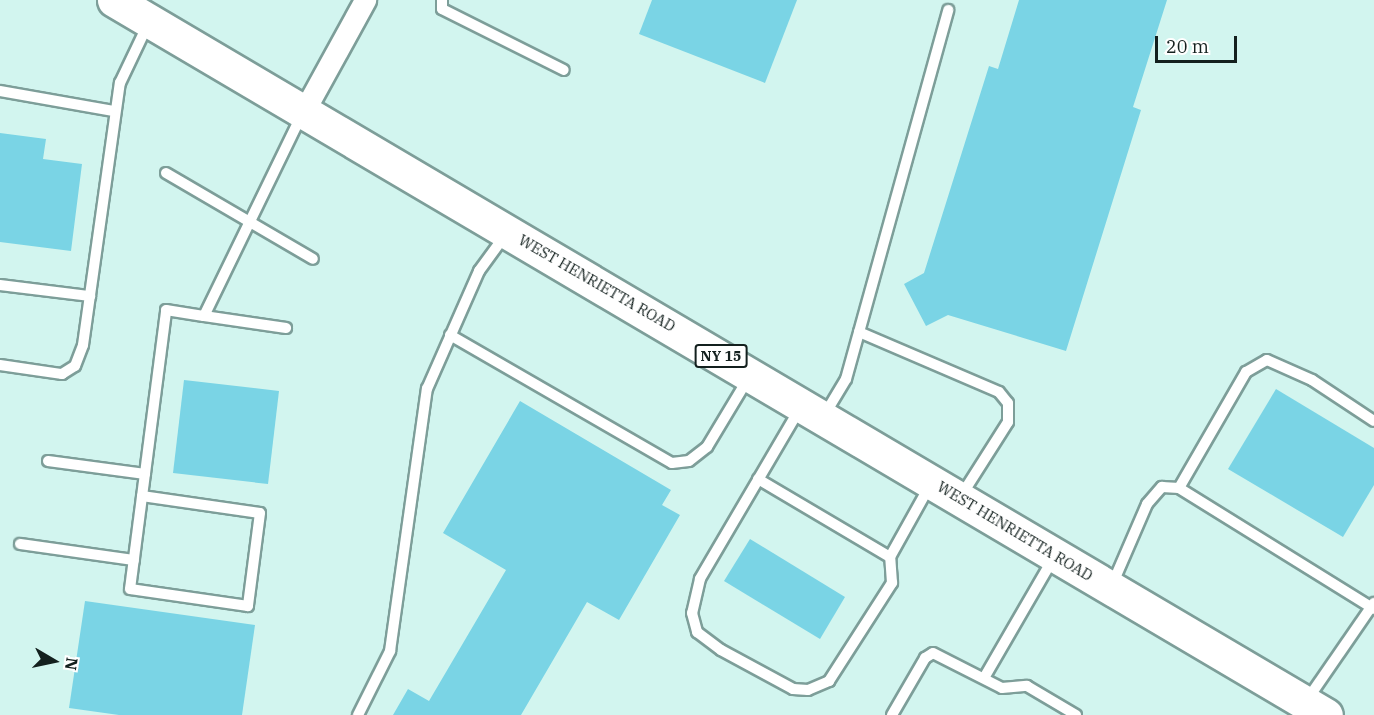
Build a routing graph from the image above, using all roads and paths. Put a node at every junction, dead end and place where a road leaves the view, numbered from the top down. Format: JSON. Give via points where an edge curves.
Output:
{"nodes":[{"id":1,"x":114,"y":0,"type":"edge"},
{"id":2,"x":365,"y":0,"type":"edge"},
{"id":3,"x":442,"y":0,"type":"edge"},
{"id":4,"x":948,"y":10,"type":"dead end"},
{"id":5,"x":149,"y":21,"type":"junction"},
{"id":6,"x":564,"y":70,"type":"dead end"},
{"id":7,"x":0,"y":91,"type":"edge"},
{"id":8,"x":114,"y":111,"type":"junction"},
{"id":9,"x":304,"y":111,"type":"junction"},
{"id":10,"x":166,"y":173,"type":"dead end"},
{"id":11,"x":249,"y":222,"type":"junction"},
{"id":12,"x":508,"y":231,"type":"junction"},
{"id":13,"x":313,"y":259,"type":"dead end"},
{"id":14,"x":0,"y":285,"type":"edge"},
{"id":15,"x":90,"y":296,"type":"junction"},
{"id":16,"x":204,"y":316,"type":"junction"},
{"id":17,"x":286,"y":328,"type":"dead end"},
{"id":18,"x":859,"y":332,"type":"junction"},
{"id":19,"x":450,"y":335,"type":"junction"},
{"id":20,"x":0,"y":365,"type":"edge"},
{"id":21,"x":751,"y":374,"type":"junction"},
{"id":22,"x":812,"y":410,"type":"junction"},
{"id":23,"x":1374,"y":421,"type":"edge"},
{"id":24,"x":48,"y":461,"type":"dead end"},
{"id":25,"x":145,"y":474,"type":"junction"},
{"id":26,"x":758,"y":479,"type":"junction"},
{"id":27,"x":932,"y":481,"type":"junction"},
{"id":28,"x":1179,"y":488,"type":"junction"},
{"id":29,"x":142,"y":496,"type":"junction"},
{"id":30,"x":960,"y":498,"type":"junction"},
{"id":31,"x":20,"y":544,"type":"dead end"},
{"id":32,"x":1056,"y":555,"type":"junction"},
{"id":33,"x":890,"y":557,"type":"junction"},
{"id":34,"x":134,"y":560,"type":"junction"},
{"id":35,"x":1111,"y":588,"type":"junction"},
{"id":36,"x":1373,"y":607,"type":"edge"},
{"id":37,"x":984,"y":678,"type":"junction"},
{"id":38,"x":1316,"y":709,"type":"edge"},
{"id":39,"x":358,"y":715,"type":"edge"},
{"id":40,"x":892,"y":715,"type":"edge"},
{"id":41,"x":1076,"y":715,"type":"edge"}],
"edges":[{"from":1,"to":5,"type":"main road","name":"WEST HENRIETTA ROAD","number":"NY 15"},
{"from":2,"to":9,"type":"street"},
{"from":3,"to":6,"type":"lane","via":[[442,9]]},
{"from":4,"to":18,"type":"lane"},
{"from":5,"to":8,"type":"lane","via":[[120,82]]},
{"from":5,"to":9,"type":"main road","name":"WEST HENRIETTA ROAD","number":"NY 15"},
{"from":7,"to":8,"type":"lane"},
{"from":8,"to":15,"type":"lane"},
{"from":9,"to":11,"type":"lane"},
{"from":9,"to":12,"type":"main road","name":"WEST HENRIETTA ROAD","number":"NY 15"},
{"from":10,"to":11,"type":"lane"},
{"from":11,"to":13,"type":"lane"},
{"from":11,"to":16,"type":"lane"},
{"from":12,"to":19,"type":"lane","via":[[479,271]]},
{"from":12,"to":21,"type":"main road","name":"WEST HENRIETTA ROAD","number":"NY 15"},
{"from":14,"to":15,"type":"lane"},
{"from":15,"to":20,"type":"lane","via":[[84,345],[75,366],[62,374]]},
{"from":16,"to":17,"type":"lane"},
{"from":16,"to":25,"type":"lane","via":[[166,310]]},
{"from":18,"to":22,"type":"lane","via":[[846,379]]},
{"from":18,"to":30,"type":"lane","via":[[999,392],[1008,403],[1008,422]]},
{"from":19,"to":21,"type":"lane","via":[[672,463],[688,461],[706,447]]},
{"from":19,"to":39,"type":"lane","via":[[427,389],[390,651]]},
{"from":21,"to":22,"type":"main road","name":"WEST HENRIETTA ROAD","number":"NY 15"},
{"from":22,"to":26,"type":"lane"},
{"from":22,"to":27,"type":"main road","name":"WEST HENRIETTA ROAD","number":"NY 15"},
{"from":23,"to":28,"type":"lane","via":[[1312,380],[1267,360],[1246,372]]},
{"from":24,"to":25,"type":"lane"},
{"from":25,"to":29,"type":"lane"},
{"from":26,"to":33,"type":"lane"},
{"from":26,"to":33,"type":"lane","via":[[700,579],[692,613],[697,632],[721,650],[793,689],[808,690],[829,681],[892,583]]},
{"from":27,"to":30,"type":"main road","name":"WEST HENRIETTA ROAD","number":"NY 15"},
{"from":27,"to":33,"type":"lane"},
{"from":28,"to":35,"type":"lane","via":[[1162,487],[1147,504]]},
{"from":28,"to":36,"type":"lane"},
{"from":29,"to":34,"type":"lane"},
{"from":29,"to":34,"type":"lane","via":[[261,513],[248,606],[130,589]]},
{"from":30,"to":32,"type":"main road","name":"WEST HENRIETTA ROAD","number":"NY 15"},
{"from":31,"to":34,"type":"lane"},
{"from":32,"to":35,"type":"main road","name":"WEST HENRIETTA ROAD","number":"NY 15"},
{"from":32,"to":37,"type":"lane"},
{"from":35,"to":38,"type":"main road","name":"WEST HENRIETTA ROAD","number":"NY 15"},
{"from":36,"to":38,"type":"lane"},
{"from":37,"to":40,"type":"lane","via":[[933,653],[926,658]]},
{"from":37,"to":41,"type":"lane","via":[[1002,688],[1027,686]]}]}
